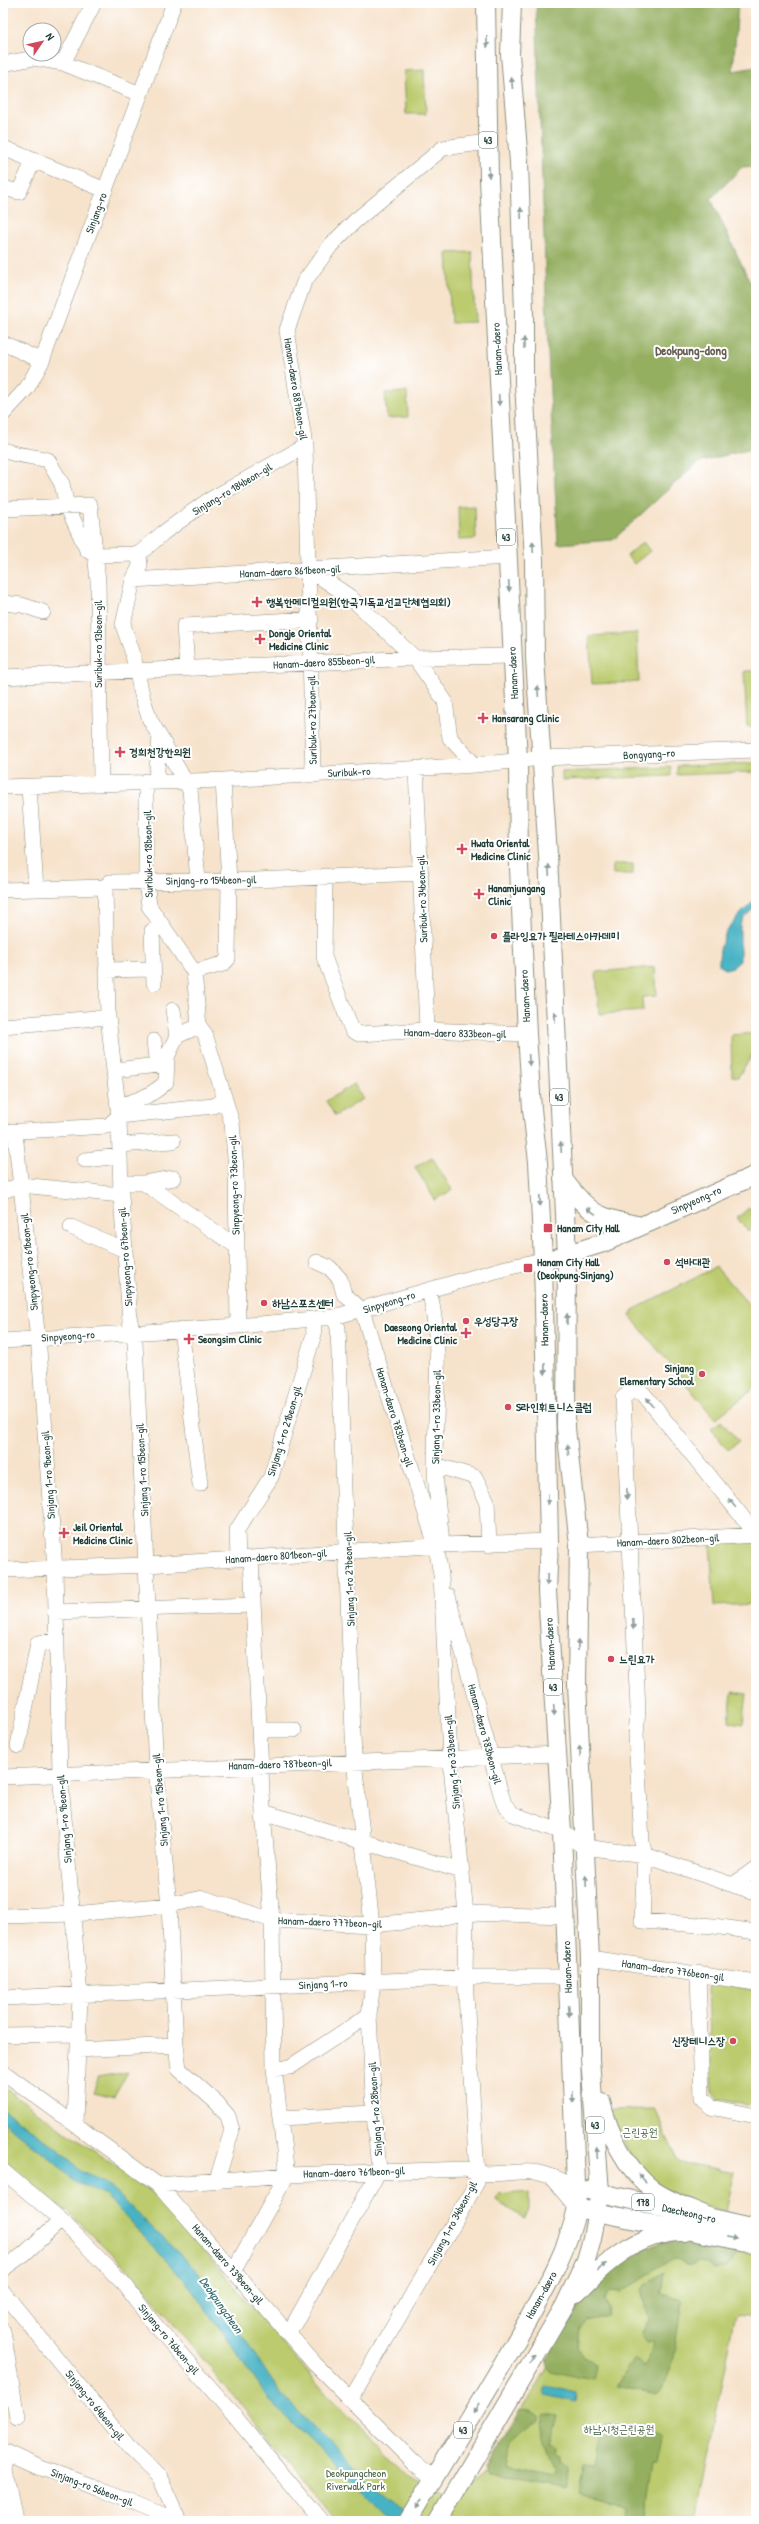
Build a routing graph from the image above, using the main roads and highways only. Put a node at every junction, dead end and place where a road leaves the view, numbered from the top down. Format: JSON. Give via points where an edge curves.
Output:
{"nodes":[{"id":1,"x":486,"y":3,"type":"edge"},
{"id":2,"x":512,"y":3,"type":"edge"},
{"id":3,"x":756,"y":1174,"type":"edge"},
{"id":4,"x":563,"y":1179,"type":"junction"},
{"id":5,"x":641,"y":1226,"type":"junction"},
{"id":6,"x":567,"y":1256,"type":"junction"},
{"id":7,"x":543,"y":1260,"type":"junction"},
{"id":8,"x":590,"y":2059,"type":"junction"},
{"id":9,"x":576,"y":2187,"type":"junction"},
{"id":10,"x":600,"y":2192,"type":"junction"},
{"id":11,"x":577,"y":2208,"type":"junction"},
{"id":12,"x":598,"y":2211,"type":"junction"},
{"id":13,"x":709,"y":2226,"type":"junction"},
{"id":14,"x":756,"y":2228,"type":"edge"},
{"id":15,"x":756,"y":2244,"type":"edge"},
{"id":16,"x":565,"y":2250,"type":"junction"},
{"id":17,"x":578,"y":2277,"type":"junction"},
{"id":18,"x":566,"y":2305,"type":"junction"},
{"id":19,"x":408,"y":2521,"type":"edge"},
{"id":20,"x":438,"y":2521,"type":"edge"}],
"edges":[{"from":1,"to":7,"type":"main road","name":"Hanam-daero","number":"43","one_way":true,"via":[[488,142],[518,761],[519,868],[527,1034]]},
{"from":4,"to":2,"type":"main road","name":"Hanam-daero","number":"43","one_way":true,"via":[[524,382],[519,162],[510,54]]},
{"from":3,"to":5,"type":"main road","name":"Sinpyeong-ro"},
{"from":5,"to":4,"type":"main road","one_way":true,"via":[[610,1220],[592,1212],[584,1206]]},
{"from":4,"to":6,"type":"main road","name":"Hanam-daero","number":"43"},
{"from":5,"to":6,"type":"main road","name":"Sinpyeong-ro"},
{"from":6,"to":7,"type":"main road","name":"Sinpyeong-ro"},
{"from":8,"to":6,"type":"main road","name":"Hanam-daero","number":"43","one_way":true,"via":[[590,1958],[577,1684],[579,1545],[566,1428]]},
{"from":7,"to":9,"type":"main road","name":"Hanam-daero","number":"43","one_way":true,"via":[[549,1541],[547,1591],[562,1832]]},
{"from":10,"to":8,"type":"main road","name":"Hanam-daero","number":"43","one_way":true},
{"from":13,"to":8,"type":"main road","one_way":true,"via":[[653,2189],[630,2165],[609,2129]]},
{"from":9,"to":10,"type":"main road","name":"Daecheong-ro","number":"178"},
{"from":9,"to":11,"type":"main road","name":"Hanam-daero","number":"43"},
{"from":10,"to":12,"type":"main road","name":"Hanam-daero","number":"43"},
{"from":10,"to":13,"type":"main road","name":"Daecheong-ro","number":"178"},
{"from":11,"to":12,"type":"main road","name":"Daecheong-ro","number":"178"},
{"from":11,"to":16,"type":"main road","name":"Hanam-daero","number":"43"},
{"from":12,"to":13,"type":"main road","name":"Daecheong-ro","number":"178"},
{"from":12,"to":17,"type":"main road","name":"Hanam-daero","number":"43","via":[[592,2239]]},
{"from":13,"to":14,"type":"main road","name":"Daecheong-ro","number":"178"},
{"from":13,"to":15,"type":"main road","name":"Daecheong-ro","number":"178","one_way":true},
{"from":18,"to":13,"type":"main road","one_way":true,"via":[[589,2278],[625,2250],[648,2240]]},
{"from":16,"to":17,"type":"main road","via":[[576,2246],[584,2254],[576,2270]]},
{"from":16,"to":19,"type":"main road","name":"Hanam-daero","number":"43","one_way":true,"via":[[497,2375]]},
{"from":17,"to":18,"type":"main road","name":"Hanam-daero","number":"43"},
{"from":20,"to":18,"type":"main road","name":"Hanam-daero","number":"43","one_way":true}]}
